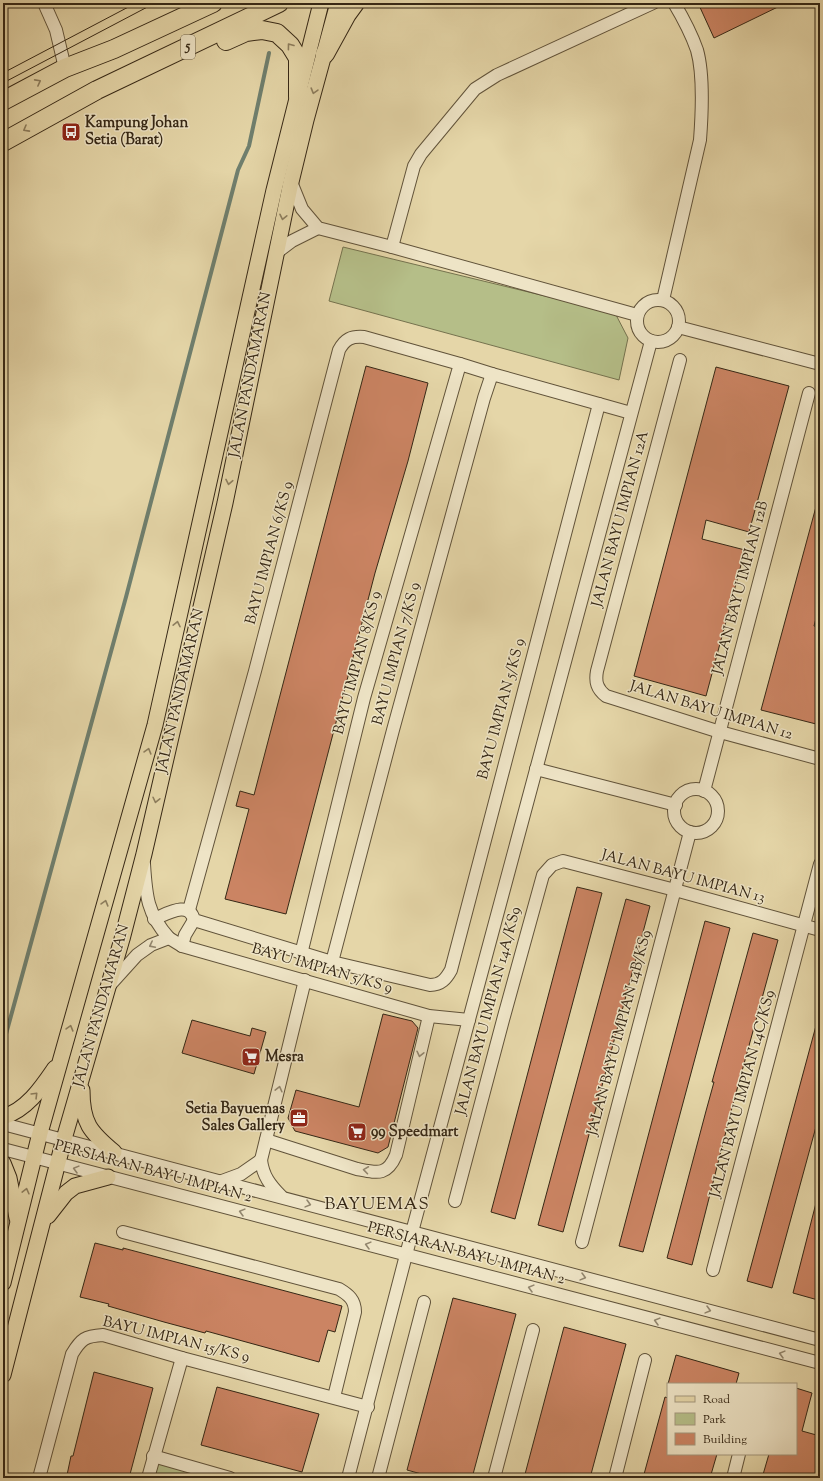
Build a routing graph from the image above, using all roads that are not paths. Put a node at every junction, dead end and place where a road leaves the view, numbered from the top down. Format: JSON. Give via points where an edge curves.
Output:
{"nodes":[{"id":1,"x":44,"y":3,"type":"edge"},
{"id":2,"x":189,"y":3,"type":"edge"},
{"id":3,"x":213,"y":3,"type":"edge"},
{"id":4,"x":279,"y":3,"type":"edge"},
{"id":5,"x":321,"y":3,"type":"edge"},
{"id":6,"x":338,"y":3,"type":"edge"},
{"id":7,"x":355,"y":3,"type":"edge"},
{"id":8,"x":653,"y":3,"type":"edge"},
{"id":9,"x":674,"y":3,"type":"edge"},
{"id":10,"x":114,"y":49,"type":"junction"},
{"id":11,"x":325,"y":54,"type":"junction"},
{"id":12,"x":65,"y":68,"type":"junction"},
{"id":13,"x":97,"y":90,"type":"junction"},
{"id":14,"x":298,"y":97,"type":"junction"},
{"id":15,"x":3,"y":101,"type":"edge"},
{"id":16,"x":3,"y":142,"type":"edge"},
{"id":17,"x":291,"y":182,"type":"junction"},
{"id":18,"x":318,"y":228,"type":"junction"},
{"id":19,"x":392,"y":247,"type":"junction"},
{"id":20,"x":276,"y":253,"type":"junction"},
{"id":21,"x":663,"y":300,"type":"junction"},
{"id":22,"x":637,"y":315,"type":"junction"},
{"id":23,"x":678,"y":327,"type":"junction"},
{"id":24,"x":651,"y":341,"type":"junction"},
{"id":25,"x":680,"y":360,"type":"dead end"},
{"id":26,"x":460,"y":364,"type":"junction"},
{"id":27,"x":820,"y":364,"type":"edge"},
{"id":28,"x":492,"y":374,"type":"junction"},
{"id":29,"x":809,"y":393,"type":"dead end"},
{"id":30,"x":599,"y":404,"type":"junction"},
{"id":31,"x":631,"y":413,"type":"junction"},
{"id":32,"x":598,"y":686,"type":"joint"},
{"id":33,"x":720,"y":732,"type":"junction"},
{"id":34,"x":820,"y":759,"type":"edge"},
{"id":35,"x":536,"y":769,"type":"junction"},
{"id":36,"x":704,"y":791,"type":"junction"},
{"id":37,"x":676,"y":805,"type":"junction"},
{"id":38,"x":690,"y":832,"type":"junction"},
{"id":39,"x":144,"y":854,"type":"junction"},
{"id":40,"x":820,"y":864,"type":"edge"},
{"id":41,"x":543,"y":875,"type":"joint"},
{"id":42,"x":675,"y":890,"type":"junction"},
{"id":43,"x":192,"y":915,"type":"junction"},
{"id":44,"x":154,"y":919,"type":"junction"},
{"id":45,"x":804,"y":926,"type":"junction"},
{"id":46,"x":820,"y":930,"type":"edge"},
{"id":47,"x":169,"y":938,"type":"junction"},
{"id":48,"x":182,"y":946,"type":"junction"},
{"id":49,"x":301,"y":954,"type":"junction"},
{"id":50,"x":332,"y":962,"type":"junction"},
{"id":51,"x":305,"y":980,"type":"junction"},
{"id":52,"x":107,"y":989,"type":"junction"},
{"id":53,"x":429,"y":1016,"type":"junction"},
{"id":54,"x":469,"y":1020,"type":"junction"},
{"id":55,"x":62,"y":1056,"type":"junction"},
{"id":56,"x":82,"y":1075,"type":"junction"},
{"id":57,"x":3,"y":1117,"type":"edge"},
{"id":58,"x":3,"y":1124,"type":"edge"},
{"id":59,"x":40,"y":1133,"type":"junction"},
{"id":60,"x":64,"y":1139,"type":"junction"},
{"id":61,"x":266,"y":1140,"type":"junction"},
{"id":62,"x":3,"y":1149,"type":"edge"},
{"id":63,"x":114,"y":1152,"type":"junction"},
{"id":64,"x":34,"y":1158,"type":"junction"},
{"id":65,"x":261,"y":1160,"type":"junction"},
{"id":66,"x":3,"y":1163,"type":"edge"},
{"id":67,"x":58,"y":1164,"type":"junction"},
{"id":68,"x":108,"y":1177,"type":"junction"},
{"id":69,"x":222,"y":1181,"type":"junction"},
{"id":70,"x":281,"y":1197,"type":"junction"},
{"id":71,"x":455,"y":1201,"type":"dead end"},
{"id":72,"x":18,"y":1223,"type":"junction"},
{"id":73,"x":42,"y":1225,"type":"junction"},
{"id":74,"x":123,"y":1232,"type":"dead end"},
{"id":75,"x":412,"y":1232,"type":"junction"},
{"id":76,"x":582,"y":1242,"type":"dead end"},
{"id":77,"x":406,"y":1255,"type":"junction"},
{"id":78,"x":713,"y":1270,"type":"dead end"},
{"id":79,"x":3,"y":1283,"type":"edge"},
{"id":80,"x":424,"y":1302,"type":"dead end"},
{"id":81,"x":533,"y":1330,"type":"dead end"},
{"id":82,"x":820,"y":1340,"type":"edge"},
{"id":83,"x":182,"y":1358,"type":"junction"},
{"id":84,"x":645,"y":1360,"type":"dead end"},
{"id":85,"x":820,"y":1363,"type":"edge"},
{"id":86,"x":3,"y":1375,"type":"edge"},
{"id":87,"x":334,"y":1397,"type":"junction"},
{"id":88,"x":368,"y":1407,"type":"junction"},
{"id":89,"x":739,"y":1455,"type":"edge"},
{"id":90,"x":154,"y":1456,"type":"junction"},
{"id":91,"x":39,"y":1478,"type":"edge"},
{"id":92,"x":148,"y":1478,"type":"edge"},
{"id":93,"x":230,"y":1478,"type":"edge"},
{"id":94,"x":348,"y":1478,"type":"edge"},
{"id":95,"x":378,"y":1478,"type":"edge"},
{"id":96,"x":494,"y":1478,"type":"edge"},
{"id":97,"x":615,"y":1478,"type":"edge"},
{"id":98,"x":733,"y":1478,"type":"edge"}],
"edges":[{"from":1,"to":12,"type":"street","via":[[56,30]]},
{"from":2,"to":10,"type":"highway","via":[[143,27]]},
{"from":3,"to":10,"type":"highway","number":"5"},
{"from":4,"to":13,"type":"highway","number":"5"},
{"from":5,"to":14,"type":"main road","name":"JALAN PANDAMARAN"},
{"from":6,"to":11,"type":"main road","name":"JALAN PANDAMARAN"},
{"from":7,"to":11,"type":"highway","via":[[346,14]]},
{"from":8,"to":19,"type":"street","via":[[497,75],[475,89],[414,166]]},
{"from":9,"to":21,"type":"street","via":[[697,52],[702,116],[700,140]]},
{"from":10,"to":12,"type":"highway","number":"5"},
{"from":11,"to":17,"type":"main road","name":"JALAN PANDAMARAN","one_way":true},
{"from":15,"to":12,"type":"highway","number":"5","one_way":true},
{"from":14,"to":13,"type":"highway","one_way":true,"via":[[298,58],[290,44],[277,33],[262,30],[246,32],[160,72]]},
{"from":13,"to":16,"type":"highway","number":"5","one_way":true},
{"from":55,"to":14,"type":"main road","name":"JALAN PANDAMARAN","one_way":true,"via":[[155,725],[272,198]]},
{"from":17,"to":18,"type":"street","via":[[302,209]]},
{"from":17,"to":20,"type":"main road","name":"JALAN PANDAMARAN","one_way":true},
{"from":18,"to":19,"type":"street"},
{"from":18,"to":20,"type":"street","via":[[292,241]]},
{"from":19,"to":22,"type":"street"},
{"from":20,"to":39,"type":"main road","name":"JALAN PANDAMARAN","one_way":true,"via":[[225,503]]},
{"from":21,"to":22,"type":"street","via":[[657,299],[645,304]]},
{"from":21,"to":23,"type":"street","via":[[675,307],[680,320]]},
{"from":22,"to":24,"type":"street","via":[[638,328],[645,338]]},
{"from":23,"to":24,"type":"street","via":[[676,333],[664,341]]},
{"from":23,"to":27,"type":"street"},
{"from":24,"to":31,"type":"street"},
{"from":25,"to":32,"type":"street","name":"JALAN BAYU IMPIAN 12A","via":[[596,671],[595,680]]},
{"from":26,"to":28,"type":"street","name":"BAYU IMPIAN 6/KS 9"},
{"from":26,"to":43,"type":"street","name":"BAYU IMPIAN 6/KS 9","via":[[364,337],[350,337],[339,350]]},
{"from":26,"to":49,"type":"street","name":"BAYU IMPIAN 8/KS 9","via":[[364,698]]},
{"from":28,"to":30,"type":"street"},
{"from":28,"to":50,"type":"street","name":"BAYU IMPIAN 7/KS 9","via":[[395,722]]},
{"from":29,"to":33,"type":"street","name":"JALAN BAYU IMPIAN 12B"},
{"from":30,"to":31,"type":"street"},
{"from":30,"to":50,"type":"street","name":"BAYU IMPIAN 5/KS 9","via":[[451,970],[441,983],[430,984]]},
{"from":31,"to":35,"type":"street"},
{"from":32,"to":33,"type":"street","name":"JALAN BAYU IMPIAN 12","via":[[600,692],[606,696]]},
{"from":33,"to":34,"type":"street","name":"JALAN BAYU IMPIAN 12"},
{"from":33,"to":36,"type":"street","name":"JALAN BAYU IMPIAN 12B"},
{"from":35,"to":37,"type":"street"},
{"from":35,"to":54,"type":"street"},
{"from":36,"to":37,"type":"street","via":[[687,792]]},
{"from":36,"to":38,"type":"street","via":[[716,802],[717,818],[713,826],[706,831]]},
{"from":37,"to":38,"type":"street","via":[[675,815],[678,824]]},
{"from":38,"to":42,"type":"street","name":"JALAN BAYU IMPIAN 14B/KS9"},
{"from":39,"to":44,"type":"street","via":[[147,895]]},
{"from":39,"to":52,"type":"main road","name":"JALAN PANDAMARAN"},
{"from":40,"to":45,"type":"street","name":"JALAN BAYU IMPIAN 14C/KS9"},
{"from":41,"to":42,"type":"street","name":"JALAN BAYU IMPIAN 13","via":[[552,865],[563,861]]},
{"from":41,"to":71,"type":"street","name":"JALAN BAYU IMPIAN 14A/KS9"},
{"from":42,"to":45,"type":"street","name":"JALAN BAYU IMPIAN 13"},
{"from":42,"to":76,"type":"street","name":"JALAN BAYU IMPIAN 14B/KS9"},
{"from":43,"to":44,"type":"street","via":[[183,909]]},
{"from":43,"to":48,"type":"street","name":"BAYU IMPIAN 6/KS 9"},
{"from":43,"to":49,"type":"street"},
{"from":44,"to":47,"type":"street"},
{"from":45,"to":46,"type":"street","name":"JALAN BAYU IMPIAN 13"},
{"from":45,"to":78,"type":"street","name":"JALAN BAYU IMPIAN 14C/KS9"},
{"from":47,"to":48,"type":"street","name":"BAYU IMPIAN 5/KS 9"},
{"from":47,"to":52,"type":"street","one_way":true,"via":[[151,945],[136,955]]},
{"from":48,"to":51,"type":"street","name":"BAYU IMPIAN 5/KS 9"},
{"from":49,"to":50,"type":"street"},
{"from":51,"to":53,"type":"street","name":"BAYU IMPIAN 5/KS 9"},
{"from":61,"to":51,"type":"street","one_way":true},
{"from":52,"to":56,"type":"main road","name":"JALAN PANDAMARAN"},
{"from":53,"to":54,"type":"street","name":"BAYU IMPIAN 5/KS 9"},
{"from":53,"to":61,"type":"street","one_way":true,"via":[[396,1155],[391,1166],[383,1171],[371,1172]]},
{"from":54,"to":75,"type":"street"},
{"from":57,"to":55,"type":"main road","one_way":true,"via":[[22,1107],[37,1094]]},
{"from":55,"to":59,"type":"main road","name":"JALAN PANDAMARAN"},
{"from":56,"to":60,"type":"main road","name":"JALAN PANDAMARAN"},
{"from":56,"to":63,"type":"main road","via":[[82,1106],[88,1126],[98,1139]]},
{"from":58,"to":59,"type":"street","name":"PERSIARAN BAYU IMPIAN 2"},
{"from":59,"to":60,"type":"street","name":"PERSIARAN BAYU IMPIAN 2"},
{"from":59,"to":64,"type":"main road","name":"JALAN PANDAMARAN"},
{"from":60,"to":63,"type":"street","name":"PERSIARAN BAYU IMPIAN 2"},
{"from":60,"to":67,"type":"main road","name":"JALAN PANDAMARAN"},
{"from":61,"to":65,"type":"street"},
{"from":62,"to":64,"type":"street","name":"PERSIARAN BAYU IMPIAN 2"},
{"from":63,"to":69,"type":"street","name":"PERSIARAN BAYU IMPIAN 2"},
{"from":64,"to":67,"type":"street","name":"PERSIARAN BAYU IMPIAN 2"},
{"from":72,"to":64,"type":"main road","name":"JALAN PANDAMARAN","one_way":true},
{"from":65,"to":69,"type":"street","via":[[241,1174]]},
{"from":65,"to":70,"type":"street","via":[[265,1177]]},
{"from":66,"to":72,"type":"main road","via":[[9,1178]]},
{"from":68,"to":67,"type":"street","name":"PERSIARAN BAYU IMPIAN 2","one_way":true},
{"from":67,"to":73,"type":"main road","name":"JALAN PANDAMARAN"},
{"from":68,"to":73,"type":"main road","via":[[74,1186],[59,1201]]},
{"from":77,"to":68,"type":"street","name":"PERSIARAN BAYU IMPIAN 2","one_way":true},
{"from":69,"to":70,"type":"street","name":"PERSIARAN BAYU IMPIAN 2"},
{"from":70,"to":75,"type":"street","name":"PERSIARAN BAYU IMPIAN 2","one_way":true},
{"from":72,"to":79,"type":"main road","name":"JALAN PANDAMARAN"},
{"from":73,"to":86,"type":"main road","name":"JALAN PANDAMARAN"},
{"from":74,"to":87,"type":"street","via":[[339,1289],[349,1295],[355,1303],[355,1312]]},
{"from":75,"to":77,"type":"street"},
{"from":75,"to":82,"type":"street","name":"PERSIARAN BAYU IMPIAN 2","one_way":true},
{"from":85,"to":77,"type":"street","name":"PERSIARAN BAYU IMPIAN 2","one_way":true},
{"from":77,"to":88,"type":"street"},
{"from":80,"to":95,"type":"street"},
{"from":81,"to":96,"type":"street"},
{"from":83,"to":87,"type":"street","name":"BAYU IMPIAN 15/KS 9"},
{"from":83,"to":90,"type":"street"},
{"from":83,"to":91,"type":"street","name":"BAYU IMPIAN 15/KS 9","via":[[103,1335],[92,1336],[78,1344],[72,1354]]},
{"from":84,"to":97,"type":"street"},
{"from":87,"to":88,"type":"street","name":"BAYU IMPIAN 15/KS 9"},
{"from":88,"to":94,"type":"street"},
{"from":89,"to":98,"type":"street"},
{"from":90,"to":92,"type":"street"},
{"from":90,"to":93,"type":"street"}]}
